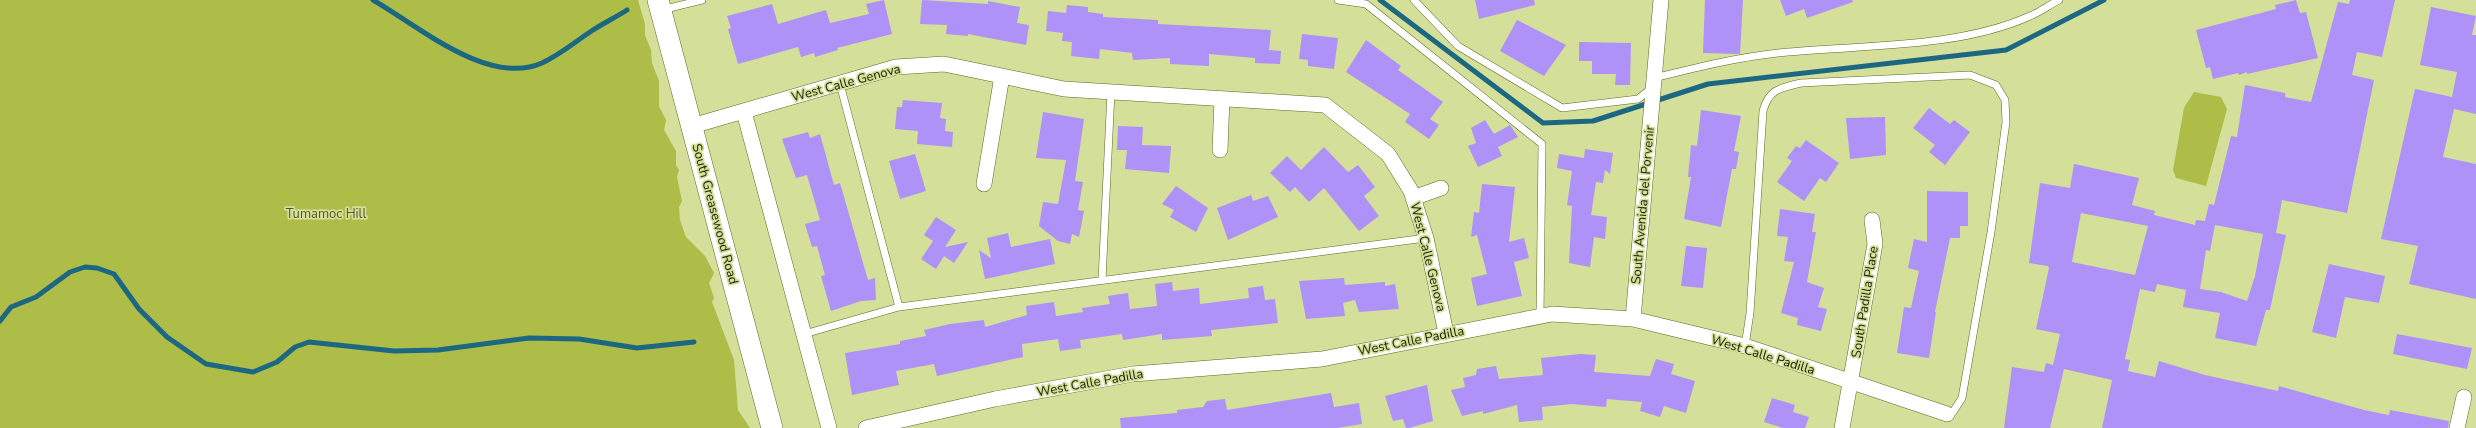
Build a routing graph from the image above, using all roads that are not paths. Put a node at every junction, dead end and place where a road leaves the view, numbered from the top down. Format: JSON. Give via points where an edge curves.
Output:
{"nodes":[{"id":1,"x":702,"y":0,"type":"edge"},
{"id":2,"x":1338,"y":0,"type":"edge"},
{"id":3,"x":1414,"y":0,"type":"edge"},
{"id":4,"x":1662,"y":0,"type":"edge"},
{"id":5,"x":2059,"y":0,"type":"edge"},
{"id":6,"x":659,"y":5,"type":"edge"},
{"id":7,"x":1002,"y":76,"type":"junction"},
{"id":8,"x":840,"y":84,"type":"junction"},
{"id":9,"x":1654,"y":85,"type":"junction"},
{"id":10,"x":1111,"y":92,"type":"junction"},
{"id":11,"x":1222,"y":99,"type":"junction"},
{"id":12,"x":744,"y":112,"type":"junction"},
{"id":13,"x":692,"y":126,"type":"junction"},
{"id":14,"x":1220,"y":150,"type":"dead end"},
{"id":15,"x":984,"y":184,"type":"dead end"},
{"id":16,"x":1441,"y":188,"type":"dead end"},
{"id":17,"x":1413,"y":198,"type":"junction"},
{"id":18,"x":1872,"y":220,"type":"dead end"},
{"id":19,"x":1426,"y":238,"type":"junction"},
{"id":20,"x":1102,"y":280,"type":"junction"},
{"id":21,"x":899,"y":307,"type":"junction"},
{"id":22,"x":1540,"y":316,"type":"junction"},
{"id":23,"x":1633,"y":319,"type":"junction"},
{"id":24,"x":804,"y":334,"type":"junction"},
{"id":25,"x":1446,"y":334,"type":"junction"},
{"id":26,"x":1746,"y":346,"type":"junction"},
{"id":27,"x":1851,"y":383,"type":"junction"},
{"id":28,"x":2464,"y":396,"type":"dead end"},
{"id":29,"x":1947,"y":414,"type":"joint"},
{"id":30,"x":772,"y":428,"type":"edge"},
{"id":31,"x":829,"y":428,"type":"edge"},
{"id":32,"x":866,"y":428,"type":"edge"},
{"id":33,"x":1842,"y":428,"type":"edge"},
{"id":34,"x":2457,"y":428,"type":"edge"}],
"edges":[{"from":1,"to":6,"type":"lane"},
{"from":2,"to":22,"type":"lane","via":[[1366,4],[1542,144]]},
{"from":3,"to":9,"type":"lane","via":[[1458,46],[1562,108],[1638,99]]},
{"from":4,"to":9,"type":"street"},
{"from":5,"to":9,"type":"lane","via":[[2030,16],[1988,30],[1933,41],[1787,52],[1701,66]]},
{"from":6,"to":13,"type":"main road","name":"South Greasewood Road"},
{"from":7,"to":8,"type":"street","name":"West Calle Genova","via":[[944,64],[896,67]]},
{"from":7,"to":10,"type":"street","name":"West Calle Genova","via":[[1064,89]]},
{"from":7,"to":15,"type":"street"},
{"from":8,"to":12,"type":"street","name":"West Calle Genova"},
{"from":8,"to":21,"type":"lane"},
{"from":9,"to":23,"type":"street","name":"South Avenida del Porvenir"},
{"from":10,"to":11,"type":"street","name":"West Calle Genova"},
{"from":10,"to":20,"type":"lane"},
{"from":11,"to":14,"type":"street"},
{"from":11,"to":17,"type":"street","name":"West Calle Genova","via":[[1325,105],[1388,154]]},
{"from":12,"to":13,"type":"street","name":"West Calle Genova"},
{"from":12,"to":24,"type":"street"},
{"from":13,"to":30,"type":"main road","name":"South Greasewood Road"},
{"from":16,"to":17,"type":"street"},
{"from":17,"to":19,"type":"street","name":"West Calle Genova"},
{"from":18,"to":27,"type":"street","name":"South Padilla Place","via":[[1875,244]]},
{"from":19,"to":20,"type":"lane"},
{"from":19,"to":25,"type":"street","name":"West Calle Genova"},
{"from":20,"to":21,"type":"lane"},
{"from":21,"to":24,"type":"lane"},
{"from":22,"to":23,"type":"street","name":"West Calle Padilla","via":[[1552,314]]},
{"from":22,"to":25,"type":"street","name":"West Calle Padilla"},
{"from":23,"to":26,"type":"street","name":"West Calle Padilla"},
{"from":24,"to":31,"type":"street"},
{"from":25,"to":32,"type":"street","name":"West Calle Padilla","via":[[1322,359],[1132,374]]},
{"from":26,"to":27,"type":"street","name":"West Calle Padilla"},
{"from":26,"to":29,"type":"lane","via":[[1763,111],[1767,98],[1780,88],[1801,84],[1970,74],[1996,84],[2005,100],[2006,122],[1991,232],[1962,398],[1953,412]]},
{"from":27,"to":29,"type":"street","name":"West Calle Padilla"},
{"from":27,"to":33,"type":"street","name":"South Padilla Place"},
{"from":28,"to":34,"type":"street"}]}
